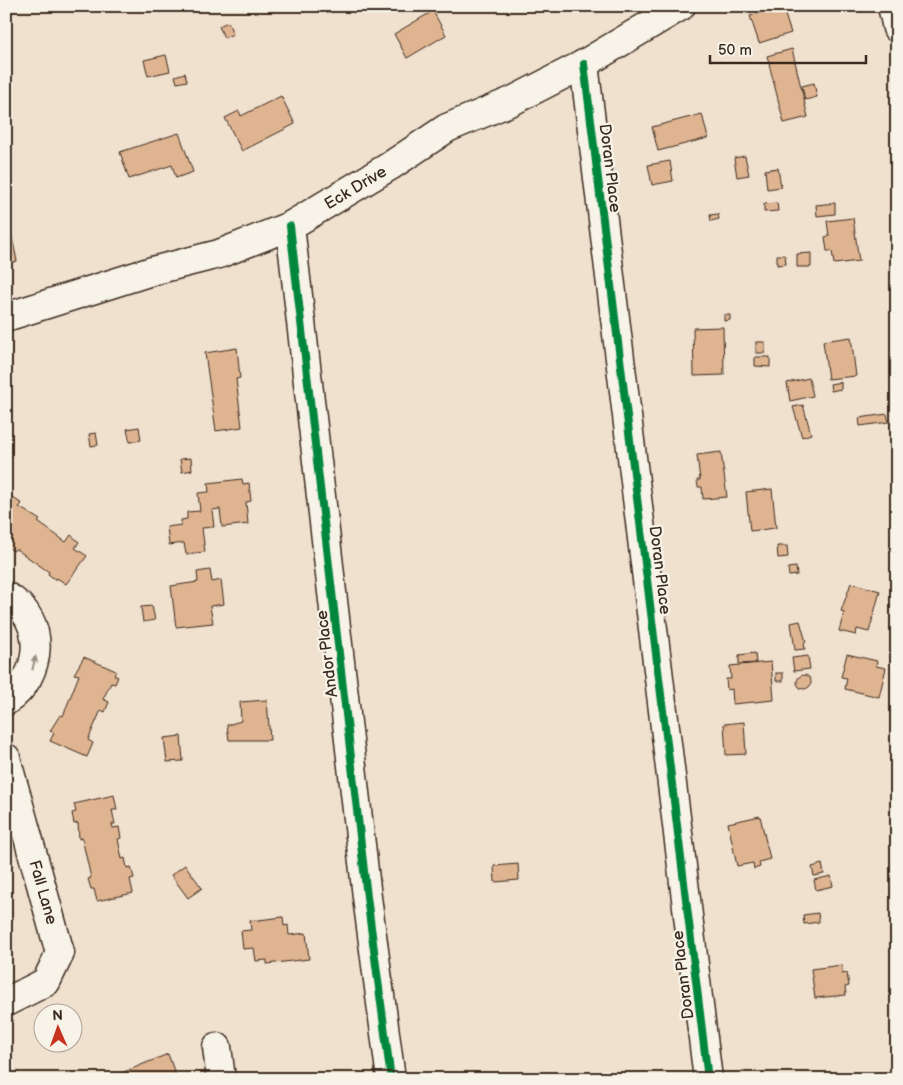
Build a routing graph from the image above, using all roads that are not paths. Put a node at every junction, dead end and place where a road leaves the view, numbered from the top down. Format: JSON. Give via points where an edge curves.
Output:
{"nodes":[{"id":1,"x":681,"y":6,"type":"edge"},
{"id":2,"x":892,"y":6,"type":"edge"},
{"id":3,"x":897,"y":28,"type":"edge"},
{"id":4,"x":584,"y":64,"type":"junction"},
{"id":5,"x":290,"y":226,"type":"junction"},
{"id":6,"x":6,"y":317,"type":"edge"},
{"id":7,"x":6,"y":596,"type":"edge"},
{"id":8,"x":6,"y":702,"type":"edge"},
{"id":9,"x":6,"y":758,"type":"edge"},
{"id":10,"x":6,"y":1002,"type":"edge"},
{"id":11,"x":217,"y":1047,"type":"dead end"},
{"id":12,"x":221,"y":1079,"type":"edge"},
{"id":13,"x":391,"y":1079,"type":"edge"},
{"id":14,"x":708,"y":1079,"type":"edge"}],
"edges":[{"from":1,"to":4,"type":"street","name":"Eck Drive"},
{"from":2,"to":3,"type":"street"},
{"from":4,"to":5,"type":"street","name":"Eck Drive","via":[[512,101],[447,128]]},
{"from":4,"to":14,"type":"street","name":"Doran Place"},
{"from":5,"to":6,"type":"street","name":"Eck Drive","via":[[219,254],[152,271]]},
{"from":5,"to":13,"type":"street","name":"Andor Place"},
{"from":8,"to":7,"type":"street","one_way":true,"via":[[21,690],[36,660],[32,626],[24,611]]},
{"from":9,"to":10,"type":"street","name":"Fall Lane","via":[[60,952],[46,982]]},
{"from":11,"to":12,"type":"street"}]}
